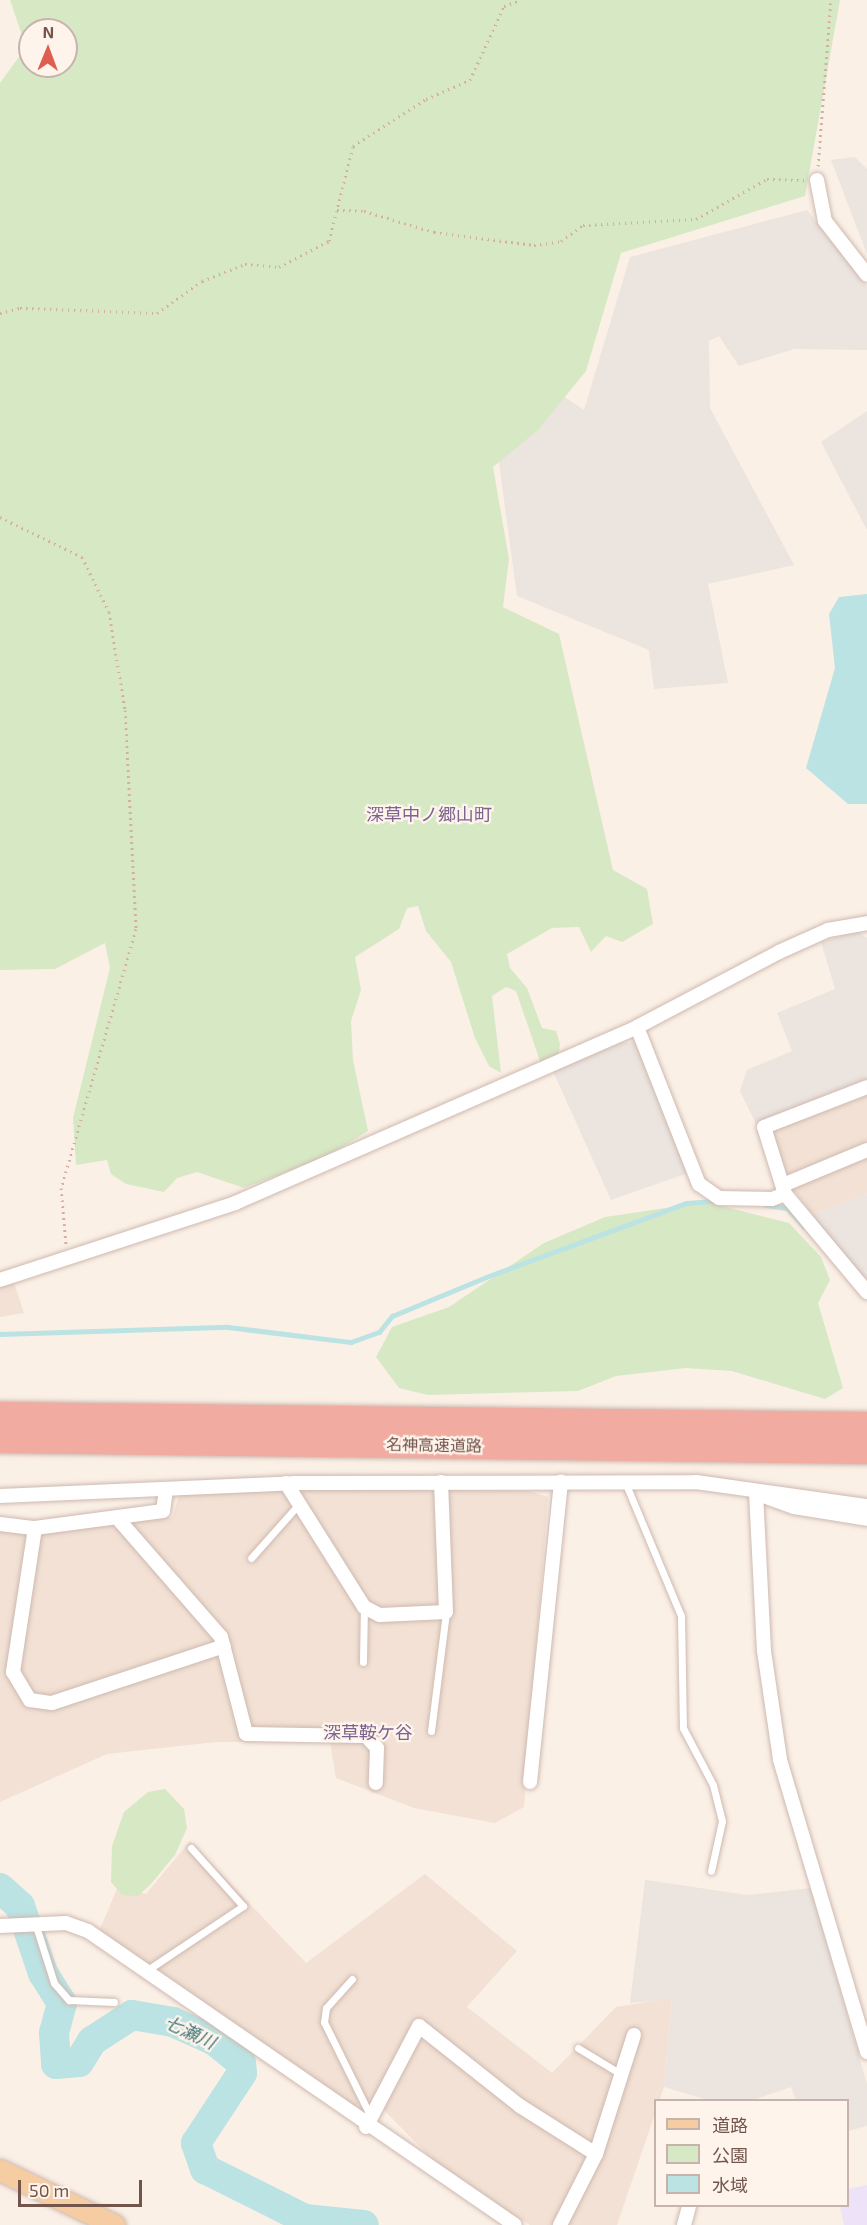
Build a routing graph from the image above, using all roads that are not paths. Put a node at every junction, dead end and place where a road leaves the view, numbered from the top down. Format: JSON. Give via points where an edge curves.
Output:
{"nodes":[{"id":1,"x":817,"y":180,"type":"road end"},
{"id":2,"x":867,"y":275,"type":"edge"},
{"id":3,"x":867,"y":923,"type":"edge"},
{"id":4,"x":637,"y":1027,"type":"junction"},
{"id":5,"x":867,"y":1087,"type":"edge"},
{"id":6,"x":867,"y":1150,"type":"edge"},
{"id":7,"x":784,"y":1190,"type":"junction"},
{"id":8,"x":0,"y":1280,"type":"edge"},
{"id":9,"x":867,"y":1293,"type":"edge"},
{"id":10,"x":0,"y":1414,"type":"edge"},
{"id":11,"x":867,"y":1425,"type":"edge"},
{"id":12,"x":0,"y":1440,"type":"edge"},
{"id":13,"x":867,"y":1451,"type":"edge"},
{"id":14,"x":441,"y":1482,"type":"junction"},
{"id":15,"x":561,"y":1482,"type":"junction"},
{"id":16,"x":625,"y":1482,"type":"junction"},
{"id":17,"x":286,"y":1483,"type":"junction"},
{"id":18,"x":166,"y":1489,"type":"junction"},
{"id":19,"x":756,"y":1493,"type":"junction"},
{"id":20,"x":0,"y":1497,"type":"edge"},
{"id":21,"x":299,"y":1504,"type":"junction"},
{"id":22,"x":867,"y":1506,"type":"edge"},
{"id":23,"x":867,"y":1519,"type":"edge"},
{"id":24,"x":120,"y":1520,"type":"junction"},
{"id":25,"x":0,"y":1524,"type":"edge"},
{"id":26,"x":35,"y":1528,"type":"junction"},
{"id":27,"x":251,"y":1558,"type":"dead end"},
{"id":28,"x":364,"y":1607,"type":"junction"},
{"id":29,"x":446,"y":1612,"type":"junction"},
{"id":30,"x":224,"y":1646,"type":"junction"},
{"id":31,"x":363,"y":1662,"type":"dead end"},
{"id":32,"x":431,"y":1731,"type":"dead end"},
{"id":33,"x":530,"y":1782,"type":"dead end"},
{"id":34,"x":376,"y":1783,"type":"dead end"},
{"id":35,"x":191,"y":1848,"type":"dead end"},
{"id":36,"x":711,"y":1871,"type":"dead end"},
{"id":37,"x":26,"y":1922,"type":"junction"},
{"id":38,"x":0,"y":1926,"type":"edge"},
{"id":39,"x":146,"y":1971,"type":"junction"},
{"id":40,"x":352,"y":1978,"type":"dead end"},
{"id":41,"x":114,"y":2002,"type":"dead end"},
{"id":42,"x":634,"y":2035,"type":"dead end"},
{"id":43,"x":578,"y":2048,"type":"dead end"},
{"id":44,"x":867,"y":2052,"type":"edge"},
{"id":45,"x":621,"y":2074,"type":"junction"},
{"id":46,"x":369,"y":2122,"type":"junction"},
{"id":47,"x":596,"y":2154,"type":"junction"},
{"id":48,"x":0,"y":2170,"type":"edge"},
{"id":49,"x":688,"y":2207,"type":"edge"},
{"id":50,"x":115,"y":2225,"type":"edge"},
{"id":51,"x":515,"y":2225,"type":"edge"},
{"id":52,"x":560,"y":2225,"type":"edge"},
{"id":53,"x":684,"y":2225,"type":"edge"}],
"edges":[{"from":1,"to":2,"type":"street","via":[[825,221]]},
{"from":3,"to":4,"type":"street","via":[[828,930],[779,951]]},
{"from":4,"to":7,"type":"street","via":[[699,1184],[719,1198],[772,1199]]},
{"from":4,"to":8,"type":"street","via":[[235,1203]]},
{"from":5,"to":7,"type":"street","via":[[764,1127]]},
{"from":6,"to":7,"type":"street"},
{"from":7,"to":9,"type":"street"},
{"from":10,"to":11,"type":"highway","name":"名神高速道路"},
{"from":12,"to":13,"type":"highway","name":"名神高速道路"},
{"from":14,"to":15,"type":"street"},
{"from":14,"to":17,"type":"street"},
{"from":14,"to":29,"type":"street"},
{"from":15,"to":16,"type":"street"},
{"from":15,"to":33,"type":"street"},
{"from":16,"to":19,"type":"street","via":[[696,1482]]},
{"from":16,"to":36,"type":"lane","via":[[681,1616],[683,1728],[712,1785],[722,1821]]},
{"from":17,"to":18,"type":"street"},
{"from":17,"to":21,"type":"street"},
{"from":18,"to":20,"type":"street"},
{"from":18,"to":24,"type":"street","via":[[163,1511]]},
{"from":19,"to":22,"type":"street"},
{"from":19,"to":23,"type":"street","via":[[794,1507]]},
{"from":19,"to":44,"type":"street","via":[[764,1651],[780,1760]]},
{"from":21,"to":27,"type":"lane"},
{"from":21,"to":28,"type":"street"},
{"from":24,"to":26,"type":"street"},
{"from":24,"to":30,"type":"street"},
{"from":25,"to":26,"type":"street"},
{"from":26,"to":30,"type":"street","via":[[12,1672],[30,1700],[52,1703]]},
{"from":28,"to":29,"type":"street","via":[[380,1615]]},
{"from":28,"to":31,"type":"lane"},
{"from":29,"to":32,"type":"lane"},
{"from":30,"to":34,"type":"street","via":[[246,1734],[366,1736],[377,1748]]},
{"from":35,"to":39,"type":"lane","via":[[243,1906]]},
{"from":37,"to":38,"type":"street"},
{"from":37,"to":39,"type":"street","via":[[66,1923],[88,1931]]},
{"from":37,"to":41,"type":"lane","via":[[54,1983],[69,2000]]},
{"from":39,"to":46,"type":"street"},
{"from":40,"to":46,"type":"lane","via":[[326,2008],[324,2022]]},
{"from":42,"to":45,"type":"street"},
{"from":43,"to":45,"type":"lane"},
{"from":45,"to":47,"type":"street"},
{"from":46,"to":47,"type":"street","via":[[419,2026],[520,2106]]},
{"from":46,"to":51,"type":"street"},
{"from":47,"to":52,"type":"street"},
{"from":48,"to":50,"type":"main road"},
{"from":49,"to":53,"type":"street"}]}
